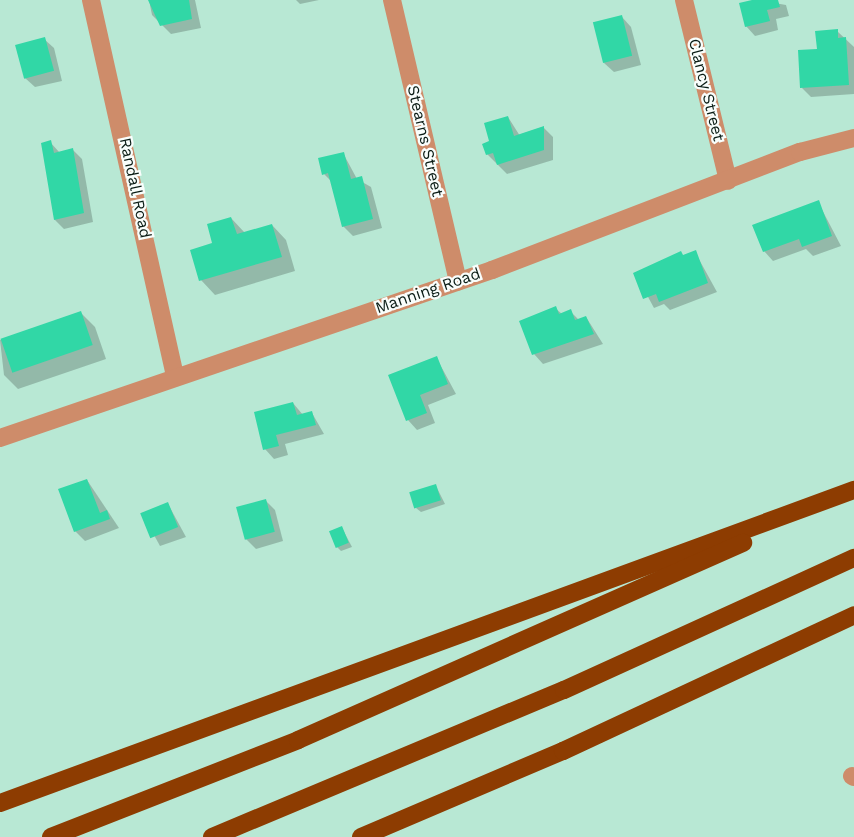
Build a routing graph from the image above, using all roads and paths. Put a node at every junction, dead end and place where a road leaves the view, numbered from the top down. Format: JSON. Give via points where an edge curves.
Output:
{"nodes":[{"id":1,"x":91,"y":0,"type":"edge"},
{"id":2,"x":392,"y":0,"type":"edge"},
{"id":3,"x":684,"y":0,"type":"edge"},
{"id":4,"x":854,"y":138,"type":"edge"},
{"id":5,"x":728,"y":181,"type":"junction"},
{"id":6,"x":458,"y":281,"type":"junction"},
{"id":7,"x":175,"y":377,"type":"junction"},
{"id":8,"x":0,"y":438,"type":"edge"},
{"id":9,"x":854,"y":492,"type":"edge"},
{"id":10,"x":854,"y":558,"type":"edge"},
{"id":11,"x":854,"y":615,"type":"edge"},
{"id":12,"x":0,"y":803,"type":"edge"},
{"id":13,"x":51,"y":837,"type":"edge"},
{"id":14,"x":212,"y":837,"type":"edge"},
{"id":15,"x":361,"y":837,"type":"edge"}],
"edges":[{"from":1,"to":7,"type":"street","name":"Randall Road"},
{"from":2,"to":6,"type":"street","name":"Stearns Street"},
{"from":3,"to":5,"type":"street","name":"Clancy Street"},
{"from":4,"to":5,"type":"street","name":"Manning Road","via":[[800,152]]},
{"from":5,"to":6,"type":"street","name":"Manning Road"},
{"from":6,"to":7,"type":"street","name":"Manning Road"},
{"from":7,"to":8,"type":"street","name":"Manning Road"},
{"from":9,"to":12,"type":"highway"},
{"from":9,"to":13,"type":"highway","via":[[455,674]]},
{"from":10,"to":14,"type":"highway","via":[[564,690]]},
{"from":11,"to":15,"type":"highway","via":[[563,751]]}]}
